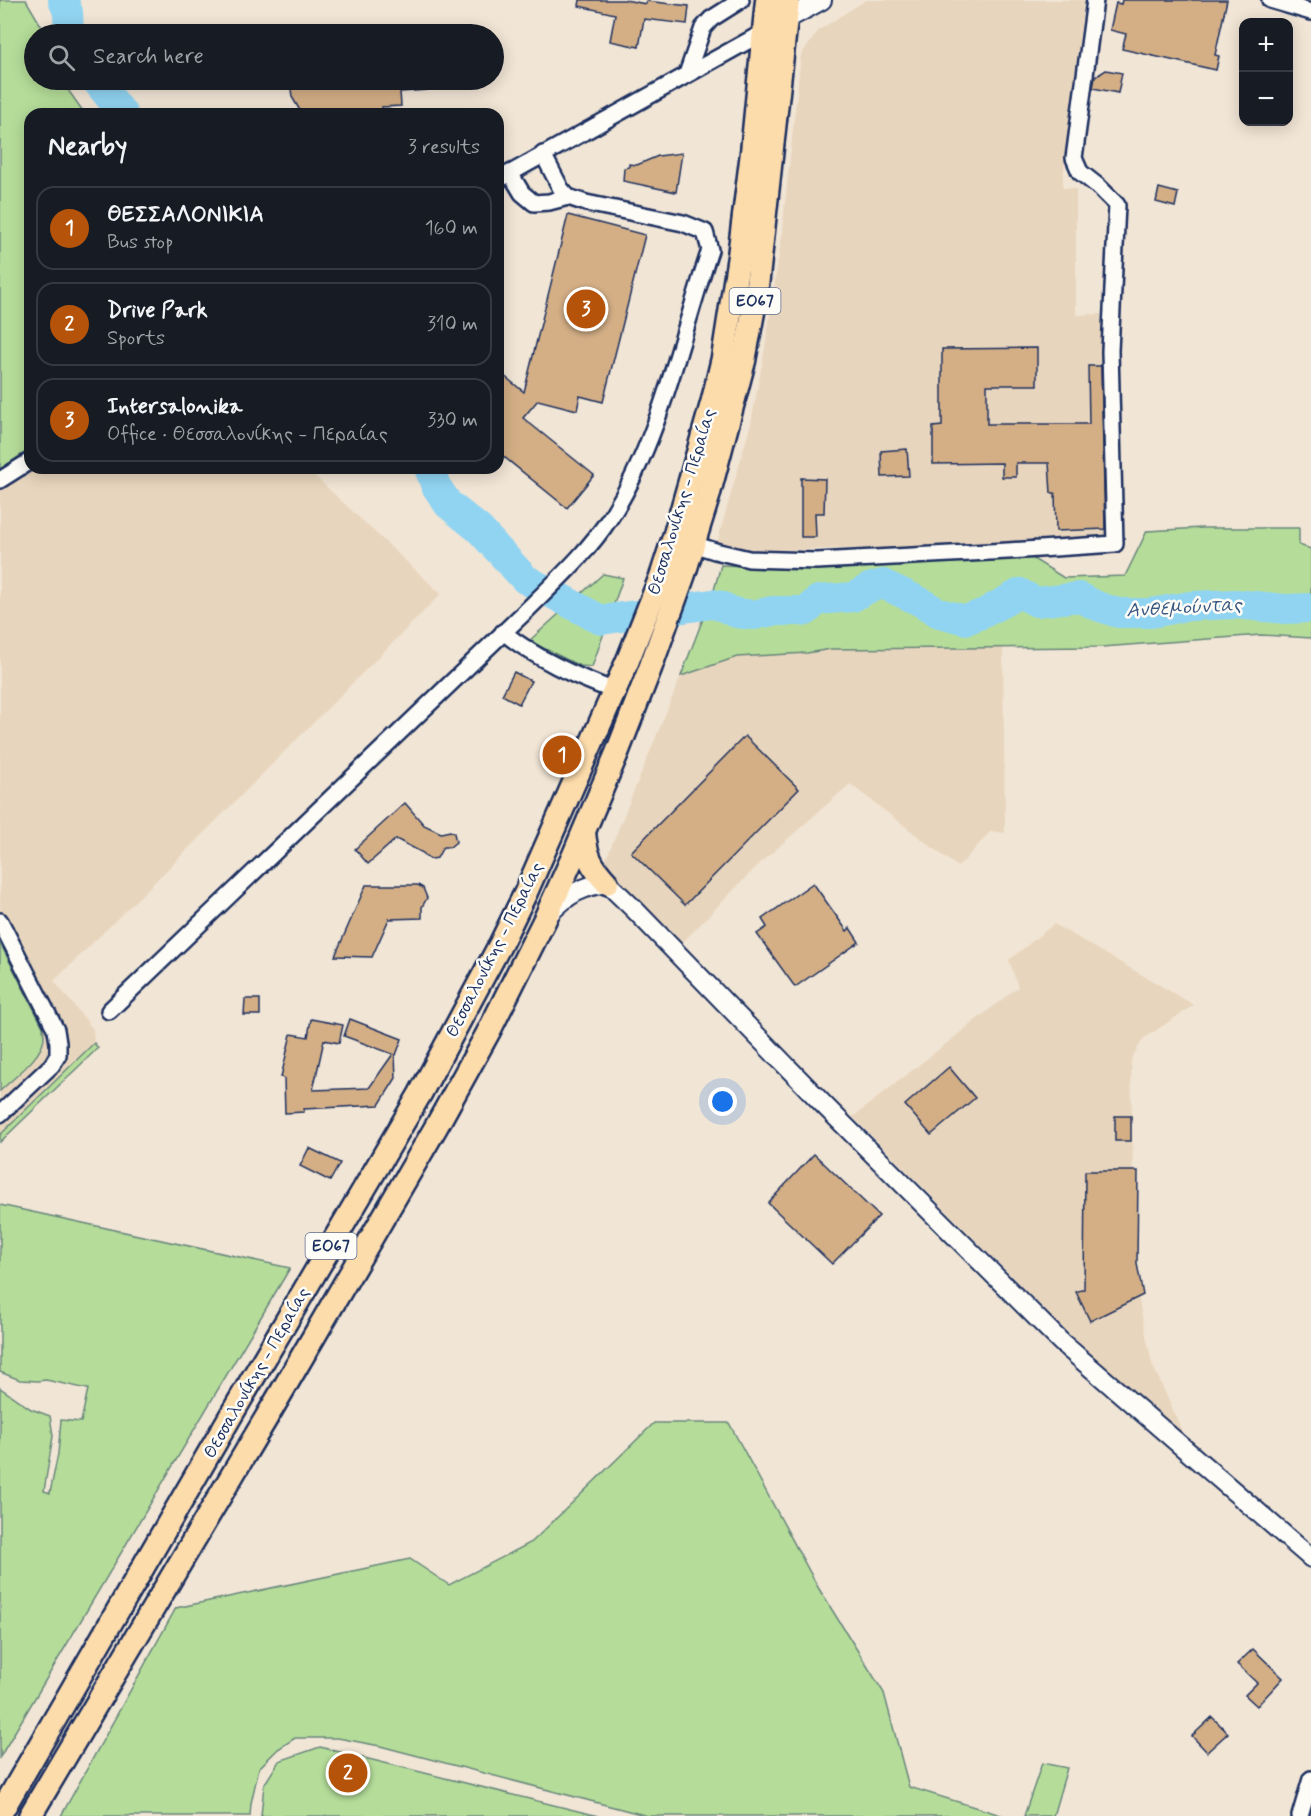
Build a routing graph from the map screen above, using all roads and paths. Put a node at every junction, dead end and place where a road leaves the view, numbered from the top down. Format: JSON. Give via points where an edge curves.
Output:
{"nodes":[{"id":1,"x":741,"y":0,"type":"edge"},
{"id":2,"x":767,"y":0,"type":"edge"},
{"id":3,"x":822,"y":0,"type":"edge"},
{"id":4,"x":1095,"y":0,"type":"edge"},
{"id":5,"x":1270,"y":0,"type":"edge"},
{"id":6,"x":787,"y":10,"type":"edge"},
{"id":7,"x":1311,"y":12,"type":"edge"},
{"id":8,"x":764,"y":32,"type":"junction"},
{"id":9,"x":687,"y":74,"type":"junction"},
{"id":10,"x":543,"y":154,"type":"junction"},
{"id":11,"x":504,"y":177,"type":"edge"},
{"id":12,"x":568,"y":197,"type":"junction"},
{"id":13,"x":24,"y":464,"type":"edge"},
{"id":14,"x":0,"y":480,"type":"edge"},
{"id":15,"x":693,"y":544,"type":"junction"},
{"id":16,"x":673,"y":574,"type":"junction"},
{"id":17,"x":503,"y":632,"type":"junction"},
{"id":18,"x":615,"y":691,"type":"junction"},
{"id":19,"x":584,"y":832,"type":"junction"},
{"id":20,"x":607,"y":883,"type":"junction"},
{"id":21,"x":545,"y":919,"type":"junction"},
{"id":22,"x":0,"y":921,"type":"edge"},
{"id":23,"x":109,"y":1011,"type":"dead end"},
{"id":24,"x":0,"y":1114,"type":"edge"},
{"id":25,"x":1311,"y":1558,"type":"edge"},
{"id":26,"x":1311,"y":1779,"type":"edge"},
{"id":27,"x":0,"y":1815,"type":"edge"},
{"id":28,"x":30,"y":1816,"type":"edge"},
{"id":29,"x":1300,"y":1816,"type":"edge"}],
"edges":[{"from":1,"to":9,"type":"street","via":[[703,28]]},
{"from":2,"to":8,"type":"main road","name":"Θεσσαλονίκης - Περαίας","number":"ΕΟ67"},
{"from":3,"to":6,"type":"street"},
{"from":4,"to":15,"type":"street","via":[[1074,158],[1080,172],[1117,205],[1110,351],[1115,544],[817,561],[749,559]]},
{"from":5,"to":7,"type":"street"},
{"from":6,"to":8,"type":"street"},
{"from":6,"to":15,"type":"main road","name":"Θεσσαλονίκης - Περαίας","number":"ΕΟ67","via":[[750,332]]},
{"from":8,"to":9,"type":"street"},
{"from":8,"to":16,"type":"main road","name":"Θεσσαλονίκης - Περαίας","number":"ΕΟ67","via":[[739,256],[723,358],[689,488]]},
{"from":9,"to":10,"type":"street"},
{"from":10,"to":11,"type":"street"},
{"from":10,"to":12,"type":"street"},
{"from":11,"to":12,"type":"street","via":[[534,203]]},
{"from":12,"to":17,"type":"street","via":[[684,223],[705,232],[710,250],[661,406],[627,489],[583,554]]},
{"from":13,"to":14,"type":"street"},
{"from":15,"to":16,"type":"main road","name":"Θεσσαλονίκης - Περαίας","number":"ΕΟ67"},
{"from":16,"to":18,"type":"main road","name":"Θεσσαλονίκης - Περαίας","number":"ΕΟ67"},
{"from":16,"to":19,"type":"main road","name":"Θεσσαλονίκης - Περαίας","number":"ΕΟ67","via":[[651,666]]},
{"from":17,"to":18,"type":"street","via":[[546,661]]},
{"from":17,"to":23,"type":"street"},
{"from":18,"to":27,"type":"main road","name":"Θεσσαλονίκης - Περαίας","number":"ΕΟ67","via":[[526,892],[420,1094]]},
{"from":19,"to":20,"type":"main road","via":[[589,859]]},
{"from":19,"to":21,"type":"main road","name":"Θεσσαλονίκης - Περαίας","number":"ΕΟ67"},
{"from":20,"to":21,"type":"street","via":[[577,890]]},
{"from":20,"to":25,"type":"street","via":[[1061,1342]]},
{"from":21,"to":28,"type":"main road","name":"Θεσσαλονίκης - Περαίας","number":"ΕΟ67","via":[[436,1127]]},
{"from":22,"to":24,"type":"street","via":[[47,1011],[58,1043],[58,1055],[52,1065]]},
{"from":26,"to":29,"type":"street"}]}
